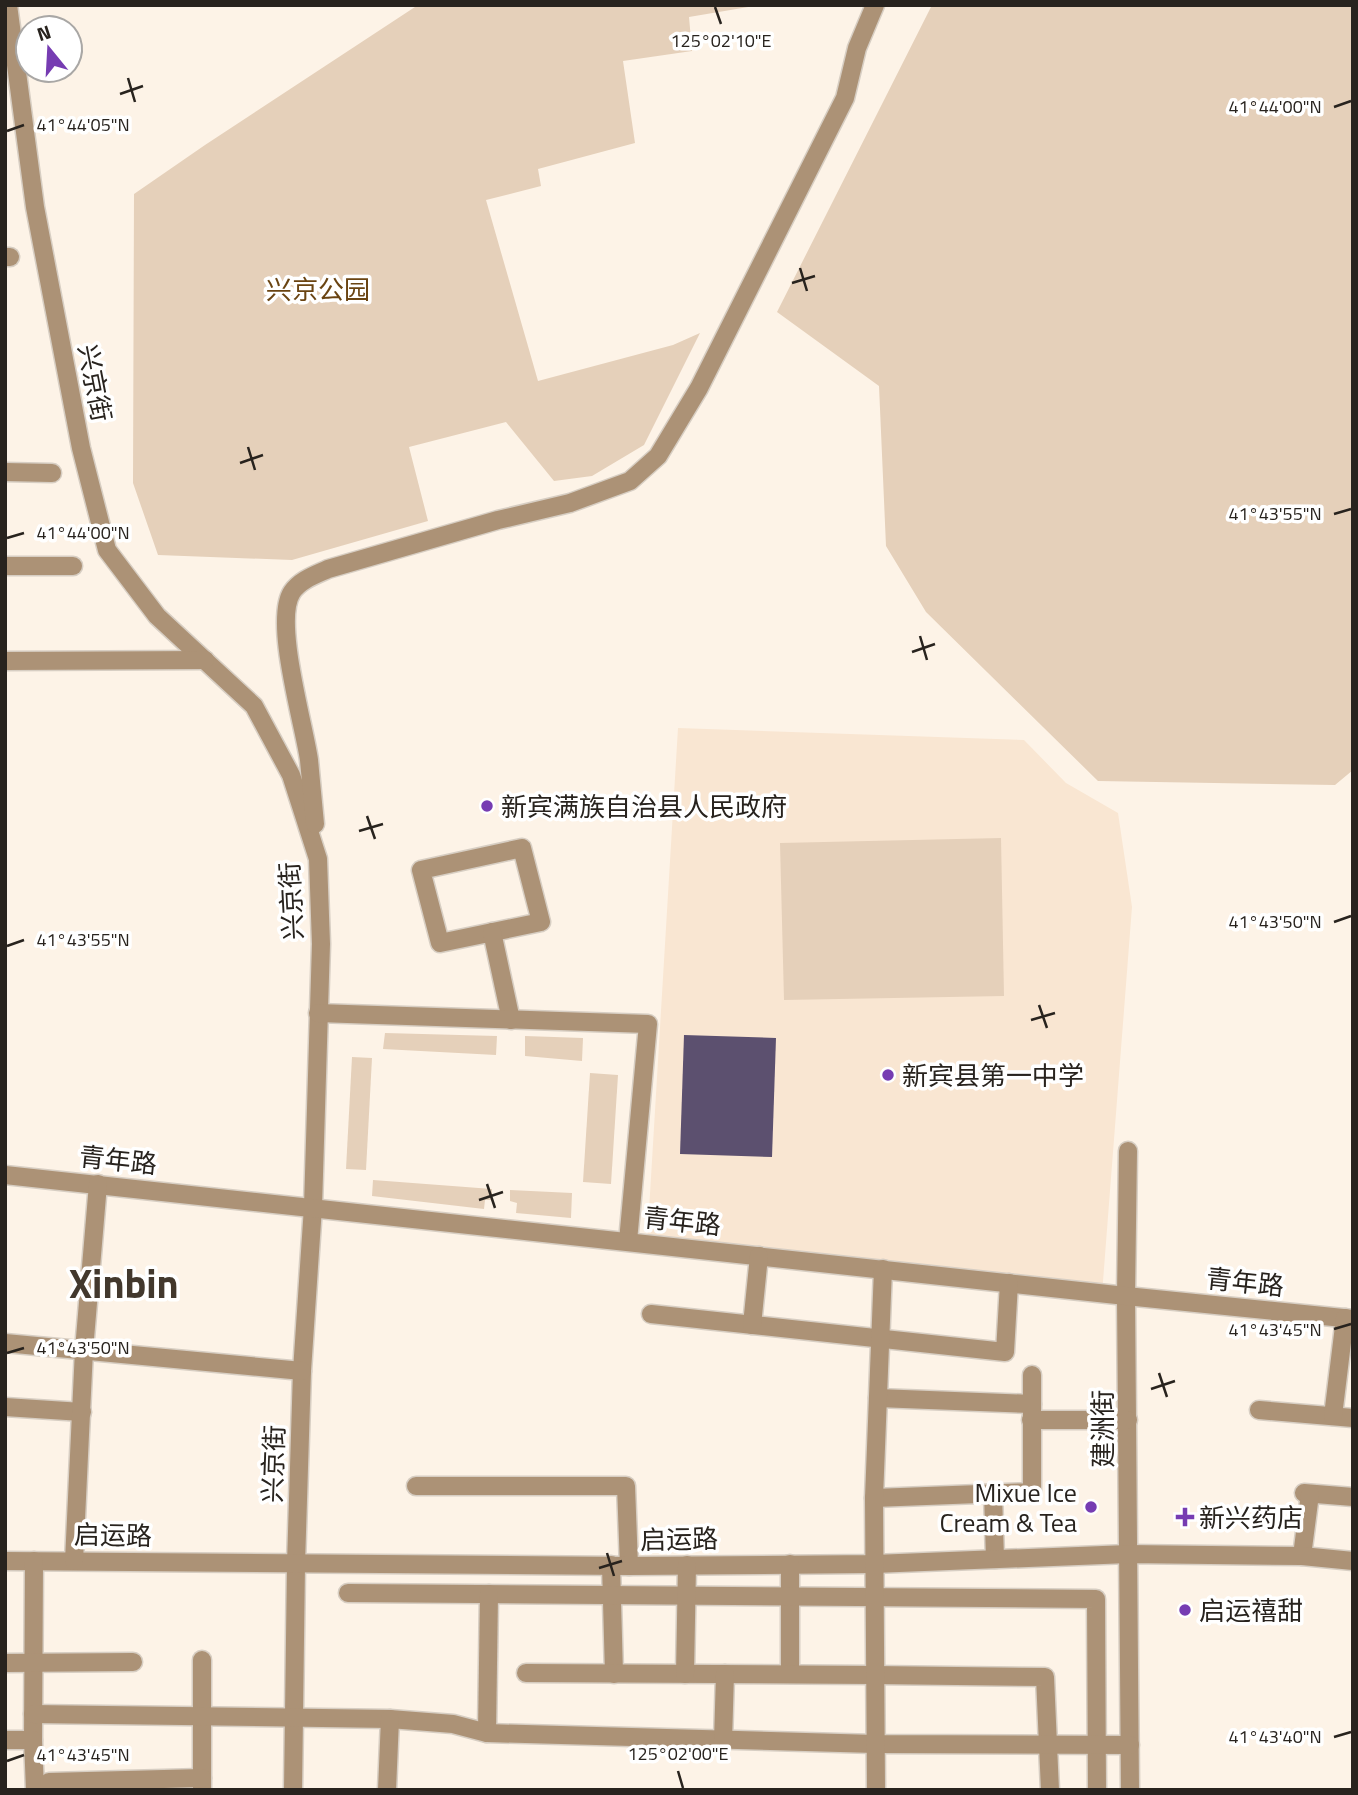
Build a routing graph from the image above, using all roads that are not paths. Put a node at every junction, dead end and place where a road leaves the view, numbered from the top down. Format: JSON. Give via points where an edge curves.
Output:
{"nodes":[{"id":1,"x":8,"y":5,"type":"edge"},
{"id":2,"x":874,"y":5,"type":"edge"},
{"id":3,"x":5,"y":472,"type":"edge"},
{"id":4,"x":52,"y":473,"type":"dead end"},
{"id":5,"x":5,"y":566,"type":"edge"},
{"id":6,"x":73,"y":566,"type":"dead end"},
{"id":7,"x":205,"y":660,"type":"junction"},
{"id":8,"x":5,"y":661,"type":"edge"},
{"id":9,"x":318,"y":859,"type":"junction"},
{"id":10,"x":492,"y":932,"type":"junction"},
{"id":11,"x":318,"y":1013,"type":"junction"},
{"id":12,"x":511,"y":1020,"type":"junction"},
{"id":13,"x":1128,"y":1151,"type":"dead end"},
{"id":14,"x":5,"y":1175,"type":"edge"},
{"id":15,"x":97,"y":1184,"type":"junction"},
{"id":16,"x":313,"y":1207,"type":"junction"},
{"id":17,"x":628,"y":1241,"type":"junction"},
{"id":18,"x":759,"y":1256,"type":"junction"},
{"id":19,"x":883,"y":1269,"type":"junction"},
{"id":20,"x":1009,"y":1283,"type":"junction"},
{"id":21,"x":1126,"y":1296,"type":"junction"},
{"id":22,"x":651,"y":1314,"type":"dead end"},
{"id":23,"x":1349,"y":1318,"type":"edge"},
{"id":24,"x":752,"y":1325,"type":"junction"},
{"id":25,"x":880,"y":1339,"type":"junction"},
{"id":26,"x":5,"y":1343,"type":"edge"},
{"id":27,"x":84,"y":1350,"type":"junction"},
{"id":28,"x":302,"y":1371,"type":"junction"},
{"id":29,"x":1031,"y":1375,"type":"dead end"},
{"id":30,"x":878,"y":1398,"type":"junction"},
{"id":31,"x":5,"y":1407,"type":"edge"},
{"id":32,"x":1259,"y":1410,"type":"dead end"},
{"id":33,"x":82,"y":1412,"type":"junction"},
{"id":34,"x":1031,"y":1412,"type":"junction"},
{"id":35,"x":1333,"y":1416,"type":"junction"},
{"id":36,"x":1353,"y":1418,"type":"edge"},
{"id":37,"x":1128,"y":1420,"type":"junction"},
{"id":38,"x":416,"y":1486,"type":"dead end"},
{"id":39,"x":993,"y":1493,"type":"junction"},
{"id":40,"x":1353,"y":1497,"type":"edge"},
{"id":41,"x":874,"y":1498,"type":"junction"},
{"id":42,"x":1128,"y":1554,"type":"junction"},
{"id":43,"x":1302,"y":1556,"type":"junction"},
{"id":44,"x":995,"y":1559,"type":"junction"},
{"id":45,"x":5,"y":1561,"type":"edge"},
{"id":46,"x":34,"y":1561,"type":"junction"},
{"id":47,"x":74,"y":1561,"type":"junction"},
{"id":48,"x":1353,"y":1561,"type":"edge"},
{"id":49,"x":296,"y":1564,"type":"junction"},
{"id":50,"x":790,"y":1564,"type":"junction"},
{"id":51,"x":874,"y":1564,"type":"junction"},
{"id":52,"x":620,"y":1565,"type":"junction"},
{"id":53,"x":687,"y":1565,"type":"junction"},
{"id":54,"x":348,"y":1593,"type":"dead end"},
{"id":55,"x":489,"y":1594,"type":"junction"},
{"id":56,"x":612,"y":1595,"type":"junction"},
{"id":57,"x":687,"y":1595,"type":"junction"},
{"id":58,"x":790,"y":1595,"type":"junction"},
{"id":59,"x":874,"y":1597,"type":"junction"},
{"id":60,"x":202,"y":1660,"type":"dead end"},
{"id":61,"x":133,"y":1662,"type":"dead end"},
{"id":62,"x":5,"y":1663,"type":"edge"},
{"id":63,"x":34,"y":1663,"type":"junction"},
{"id":64,"x":526,"y":1673,"type":"dead end"},
{"id":65,"x":614,"y":1674,"type":"junction"},
{"id":66,"x":685,"y":1674,"type":"junction"},
{"id":67,"x":725,"y":1674,"type":"junction"},
{"id":68,"x":790,"y":1674,"type":"junction"},
{"id":69,"x":874,"y":1675,"type":"junction"},
{"id":70,"x":33,"y":1714,"type":"junction"},
{"id":71,"x":202,"y":1716,"type":"junction"},
{"id":72,"x":294,"y":1717,"type":"junction"},
{"id":73,"x":390,"y":1718,"type":"junction"},
{"id":74,"x":487,"y":1733,"type":"junction"},
{"id":75,"x":5,"y":1740,"type":"edge"},
{"id":76,"x":33,"y":1740,"type":"junction"},
{"id":77,"x":723,"y":1741,"type":"junction"},
{"id":78,"x":875,"y":1744,"type":"junction"},
{"id":79,"x":1048,"y":1744,"type":"junction"},
{"id":80,"x":1097,"y":1745,"type":"junction"},
{"id":81,"x":1130,"y":1745,"type":"junction"},
{"id":82,"x":202,"y":1784,"type":"edge"},
{"id":83,"x":42,"y":1786,"type":"edge"},
{"id":84,"x":293,"y":1790,"type":"edge"},
{"id":85,"x":387,"y":1790,"type":"edge"},
{"id":86,"x":876,"y":1790,"type":"edge"},
{"id":87,"x":1050,"y":1790,"type":"edge"},
{"id":88,"x":1097,"y":1790,"type":"edge"},
{"id":89,"x":1130,"y":1790,"type":"edge"}],
"edges":[{"from":1,"to":7,"type":"street","name":"兴京街","via":[[35,207],[81,449],[107,550],[157,616]]},
{"from":2,"to":9,"type":"street","via":[[845,98],[699,388],[658,456],[630,481],[570,503],[328,569],[291,593],[286,609],[287,647],[309,759]]},
{"from":3,"to":4,"type":"street"},
{"from":5,"to":6,"type":"street"},
{"from":7,"to":8,"type":"street"},
{"from":7,"to":9,"type":"street","name":"兴京街","via":[[254,706],[291,775]]},
{"from":9,"to":11,"type":"street","name":"兴京街"},
{"from":10,"to":10,"type":"street","via":[[440,943],[421,870],[522,848],[541,922]]},
{"from":10,"to":12,"type":"street"},
{"from":11,"to":12,"type":"street"},
{"from":11,"to":16,"type":"street","name":"兴京街"},
{"from":12,"to":17,"type":"street","via":[[648,1024]]},
{"from":13,"to":21,"type":"street","name":"建洲街"},
{"from":14,"to":15,"type":"street","name":"青年路"},
{"from":15,"to":16,"type":"street","name":"青年路"},
{"from":15,"to":27,"type":"street"},
{"from":16,"to":17,"type":"street","name":"青年路"},
{"from":16,"to":28,"type":"street","name":"兴京街"},
{"from":17,"to":18,"type":"street","name":"青年路"},
{"from":18,"to":19,"type":"street","name":"青年路"},
{"from":18,"to":24,"type":"street"},
{"from":19,"to":20,"type":"street","name":"青年路"},
{"from":19,"to":25,"type":"street"},
{"from":20,"to":21,"type":"street","name":"青年路"},
{"from":20,"to":25,"type":"street","via":[[1005,1352]]},
{"from":21,"to":23,"type":"street","name":"青年路"},
{"from":21,"to":37,"type":"street","name":"建洲街"},
{"from":22,"to":24,"type":"street"},
{"from":23,"to":35,"type":"street"},
{"from":24,"to":25,"type":"street"},
{"from":25,"to":30,"type":"street"},
{"from":26,"to":27,"type":"street"},
{"from":27,"to":28,"type":"street"},
{"from":27,"to":33,"type":"street"},
{"from":28,"to":49,"type":"street","name":"兴京街"},
{"from":29,"to":34,"type":"street"},
{"from":30,"to":34,"type":"street"},
{"from":30,"to":41,"type":"street"},
{"from":31,"to":33,"type":"street"},
{"from":32,"to":35,"type":"street"},
{"from":33,"to":47,"type":"street"},
{"from":34,"to":37,"type":"street"},
{"from":34,"to":39,"type":"street","via":[[1032,1492]]},
{"from":35,"to":36,"type":"street"},
{"from":37,"to":42,"type":"street","name":"建洲街"},
{"from":38,"to":52,"type":"street","via":[[626,1486]]},
{"from":39,"to":41,"type":"street"},
{"from":39,"to":44,"type":"street"},
{"from":40,"to":43,"type":"street","via":[[1307,1493]]},
{"from":41,"to":51,"type":"street"},
{"from":42,"to":43,"type":"street","name":"启运路"},
{"from":42,"to":44,"type":"street","name":"启运路"},
{"from":42,"to":81,"type":"street","name":"建洲街"},
{"from":43,"to":48,"type":"street","name":"启运路"},
{"from":44,"to":51,"type":"street","name":"启运路"},
{"from":45,"to":46,"type":"street","name":"启运路"},
{"from":46,"to":47,"type":"street","name":"启运路"},
{"from":46,"to":63,"type":"street"},
{"from":47,"to":49,"type":"street","name":"启运路"},
{"from":49,"to":52,"type":"street","name":"启运路"},
{"from":49,"to":72,"type":"street","name":"兴京街"},
{"from":50,"to":51,"type":"street","name":"启运路"},
{"from":50,"to":53,"type":"street","name":"启运路"},
{"from":50,"to":58,"type":"street"},
{"from":51,"to":59,"type":"street"},
{"from":52,"to":53,"type":"street","name":"启运路"},
{"from":52,"to":56,"type":"street"},
{"from":53,"to":57,"type":"street"},
{"from":54,"to":55,"type":"street"},
{"from":55,"to":56,"type":"street"},
{"from":55,"to":74,"type":"street"},
{"from":56,"to":57,"type":"street"},
{"from":56,"to":65,"type":"street"},
{"from":57,"to":58,"type":"street"},
{"from":57,"to":66,"type":"street"},
{"from":58,"to":59,"type":"street"},
{"from":58,"to":68,"type":"street"},
{"from":59,"to":69,"type":"street"},
{"from":59,"to":80,"type":"street","via":[[1096,1599]]},
{"from":60,"to":71,"type":"street"},
{"from":61,"to":63,"type":"street"},
{"from":62,"to":63,"type":"street"},
{"from":63,"to":70,"type":"street"},
{"from":64,"to":65,"type":"street"},
{"from":65,"to":66,"type":"street"},
{"from":66,"to":67,"type":"street"},
{"from":67,"to":68,"type":"street"},
{"from":67,"to":77,"type":"street"},
{"from":68,"to":69,"type":"street"},
{"from":69,"to":78,"type":"street"},
{"from":69,"to":79,"type":"street","via":[[1045,1677]]},
{"from":70,"to":71,"type":"street"},
{"from":70,"to":76,"type":"street"},
{"from":71,"to":72,"type":"street"},
{"from":71,"to":82,"type":"street"},
{"from":72,"to":73,"type":"street"},
{"from":72,"to":84,"type":"street","name":"兴京街"},
{"from":73,"to":74,"type":"street","via":[[453,1724]]},
{"from":73,"to":85,"type":"street"},
{"from":74,"to":77,"type":"street"},
{"from":75,"to":76,"type":"street"},
{"from":76,"to":83,"type":"street"},
{"from":77,"to":78,"type":"street"},
{"from":78,"to":79,"type":"street"},
{"from":78,"to":86,"type":"street"},
{"from":79,"to":80,"type":"street"},
{"from":79,"to":87,"type":"street"},
{"from":80,"to":81,"type":"street"},
{"from":80,"to":88,"type":"street"},
{"from":81,"to":89,"type":"street","name":"建洲街"},
{"from":82,"to":83,"type":"street"}]}
